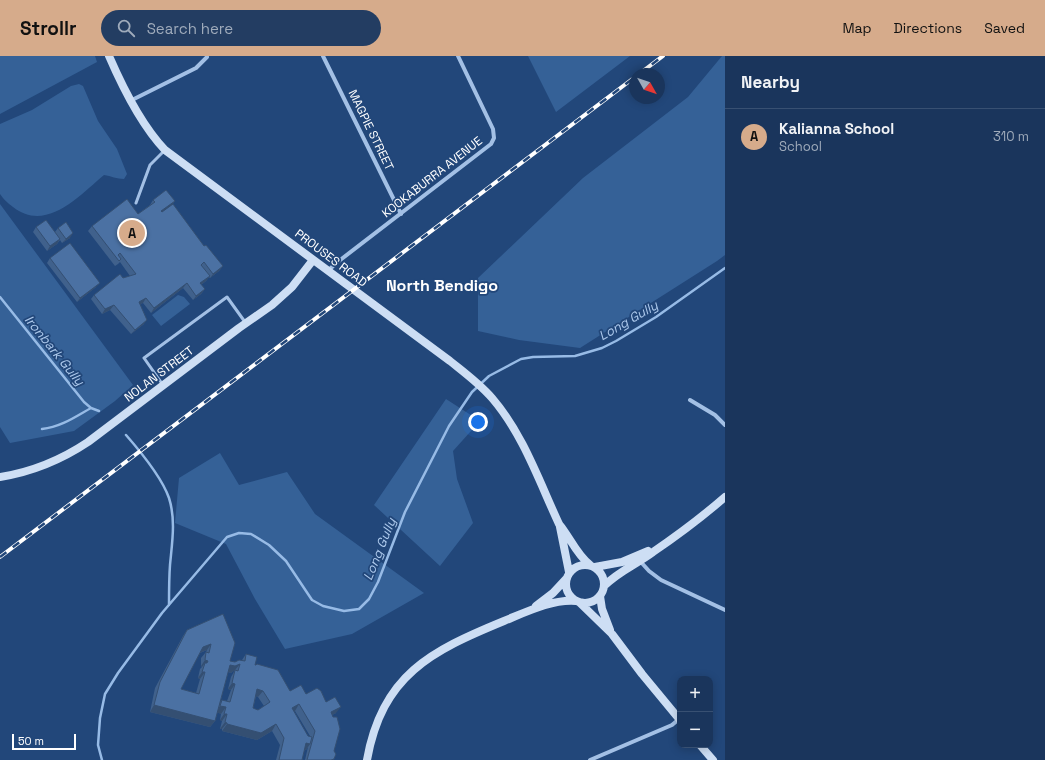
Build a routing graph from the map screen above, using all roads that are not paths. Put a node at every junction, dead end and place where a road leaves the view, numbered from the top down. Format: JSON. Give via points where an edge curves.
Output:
{"nodes":[{"id":1,"x":109,"y":56,"type":"edge"},
{"id":2,"x":323,"y":56,"type":"edge"},
{"id":3,"x":458,"y":56,"type":"edge"},
{"id":4,"x":207,"y":57,"type":"edge"},
{"id":5,"x":132,"y":100,"type":"junction"},
{"id":6,"x":165,"y":150,"type":"junction"},
{"id":7,"x":136,"y":203,"type":"dead end"},
{"id":8,"x":401,"y":214,"type":"junction"},
{"id":9,"x":313,"y":260,"type":"junction"},
{"id":10,"x":328,"y":271,"type":"junction"},
{"id":11,"x":246,"y":323,"type":"junction"},
{"id":12,"x":164,"y":385,"type":"junction"},
{"id":13,"x":690,"y":400,"type":"dead end"},
{"id":14,"x":725,"y":425,"type":"edge"},
{"id":15,"x":0,"y":477,"type":"edge"},
{"id":16,"x":725,"y":497,"type":"edge"},
{"id":17,"x":559,"y":524,"type":"junction"},
{"id":18,"x":639,"y":558,"type":"junction"},
{"id":19,"x":593,"y":566,"type":"junction"},
{"id":20,"x":568,"y":576,"type":"junction"},
{"id":21,"x":604,"y":586,"type":"junction"},
{"id":22,"x":600,"y":596,"type":"junction"},
{"id":23,"x":578,"y":602,"type":"junction"},
{"id":24,"x":532,"y":609,"type":"junction"},
{"id":25,"x":725,"y":610,"type":"edge"},
{"id":26,"x":612,"y":634,"type":"junction"},
{"id":27,"x":677,"y":716,"type":"edge"},
{"id":28,"x":677,"y":722,"type":"edge"},
{"id":29,"x":703,"y":748,"type":"edge"},
{"id":30,"x":367,"y":760,"type":"edge"},
{"id":31,"x":590,"y":760,"type":"edge"},
{"id":32,"x":713,"y":760,"type":"edge"}],
"edges":[{"from":1,"to":5,"type":"street","name":"PROUSES ROAD"},
{"from":2,"to":8,"type":"street","name":"MAGPIE STREET"},
{"from":3,"to":8,"type":"street","name":"KOOKABURRA AVENUE","via":[[493,129],[493,141],[487,149]]},
{"from":4,"to":5,"type":"street","via":[[196,68]]},
{"from":5,"to":6,"type":"street","name":"PROUSES ROAD","via":[[146,126]]},
{"from":6,"to":7,"type":"lane","via":[[150,165]]},
{"from":6,"to":9,"type":"street","name":"PROUSES ROAD"},
{"from":8,"to":10,"type":"street","name":"KOOKABURRA AVENUE"},
{"from":9,"to":10,"type":"street","name":"PROUSES ROAD"},
{"from":9,"to":11,"type":"street","name":"NOLAN STREET","via":[[285,294]]},
{"from":10,"to":17,"type":"street","name":"PROUSES ROAD","via":[[484,389],[516,433]]},
{"from":11,"to":12,"type":"street","name":"NOLAN STREET"},
{"from":11,"to":12,"type":"lane","via":[[227,297],[144,358]]},
{"from":12,"to":15,"type":"street","name":"NOLAN STREET","via":[[61,458],[35,469]]},
{"from":13,"to":14,"type":"street","via":[[715,415]]},
{"from":16,"to":18,"type":"street","via":[[669,541]]},
{"from":17,"to":19,"type":"street","name":"PROUSES ROAD","via":[[580,555]]},
{"from":17,"to":20,"type":"street","name":"PROUSES ROAD"},
{"from":18,"to":19,"type":"street"},
{"from":18,"to":21,"type":"street"},
{"from":18,"to":25,"type":"street","via":[[649,571],[661,580]]},
{"from":19,"to":20,"type":"street","via":[[578,565]]},
{"from":19,"to":21,"type":"street","via":[[603,575]]},
{"from":20,"to":23,"type":"street","via":[[567,592]]},
{"from":20,"to":24,"type":"street","via":[[553,593]]},
{"from":21,"to":22,"type":"street"},
{"from":22,"to":23,"type":"street","via":[[590,602]]},
{"from":22,"to":26,"type":"street","via":[[602,609]]},
{"from":23,"to":24,"type":"street","via":[[560,601]]},
{"from":23,"to":26,"type":"street"},
{"from":24,"to":30,"type":"street","via":[[445,647],[412,671],[381,714]]},
{"from":26,"to":27,"type":"street"},
{"from":28,"to":31,"type":"street"},
{"from":29,"to":32,"type":"street"}]}
